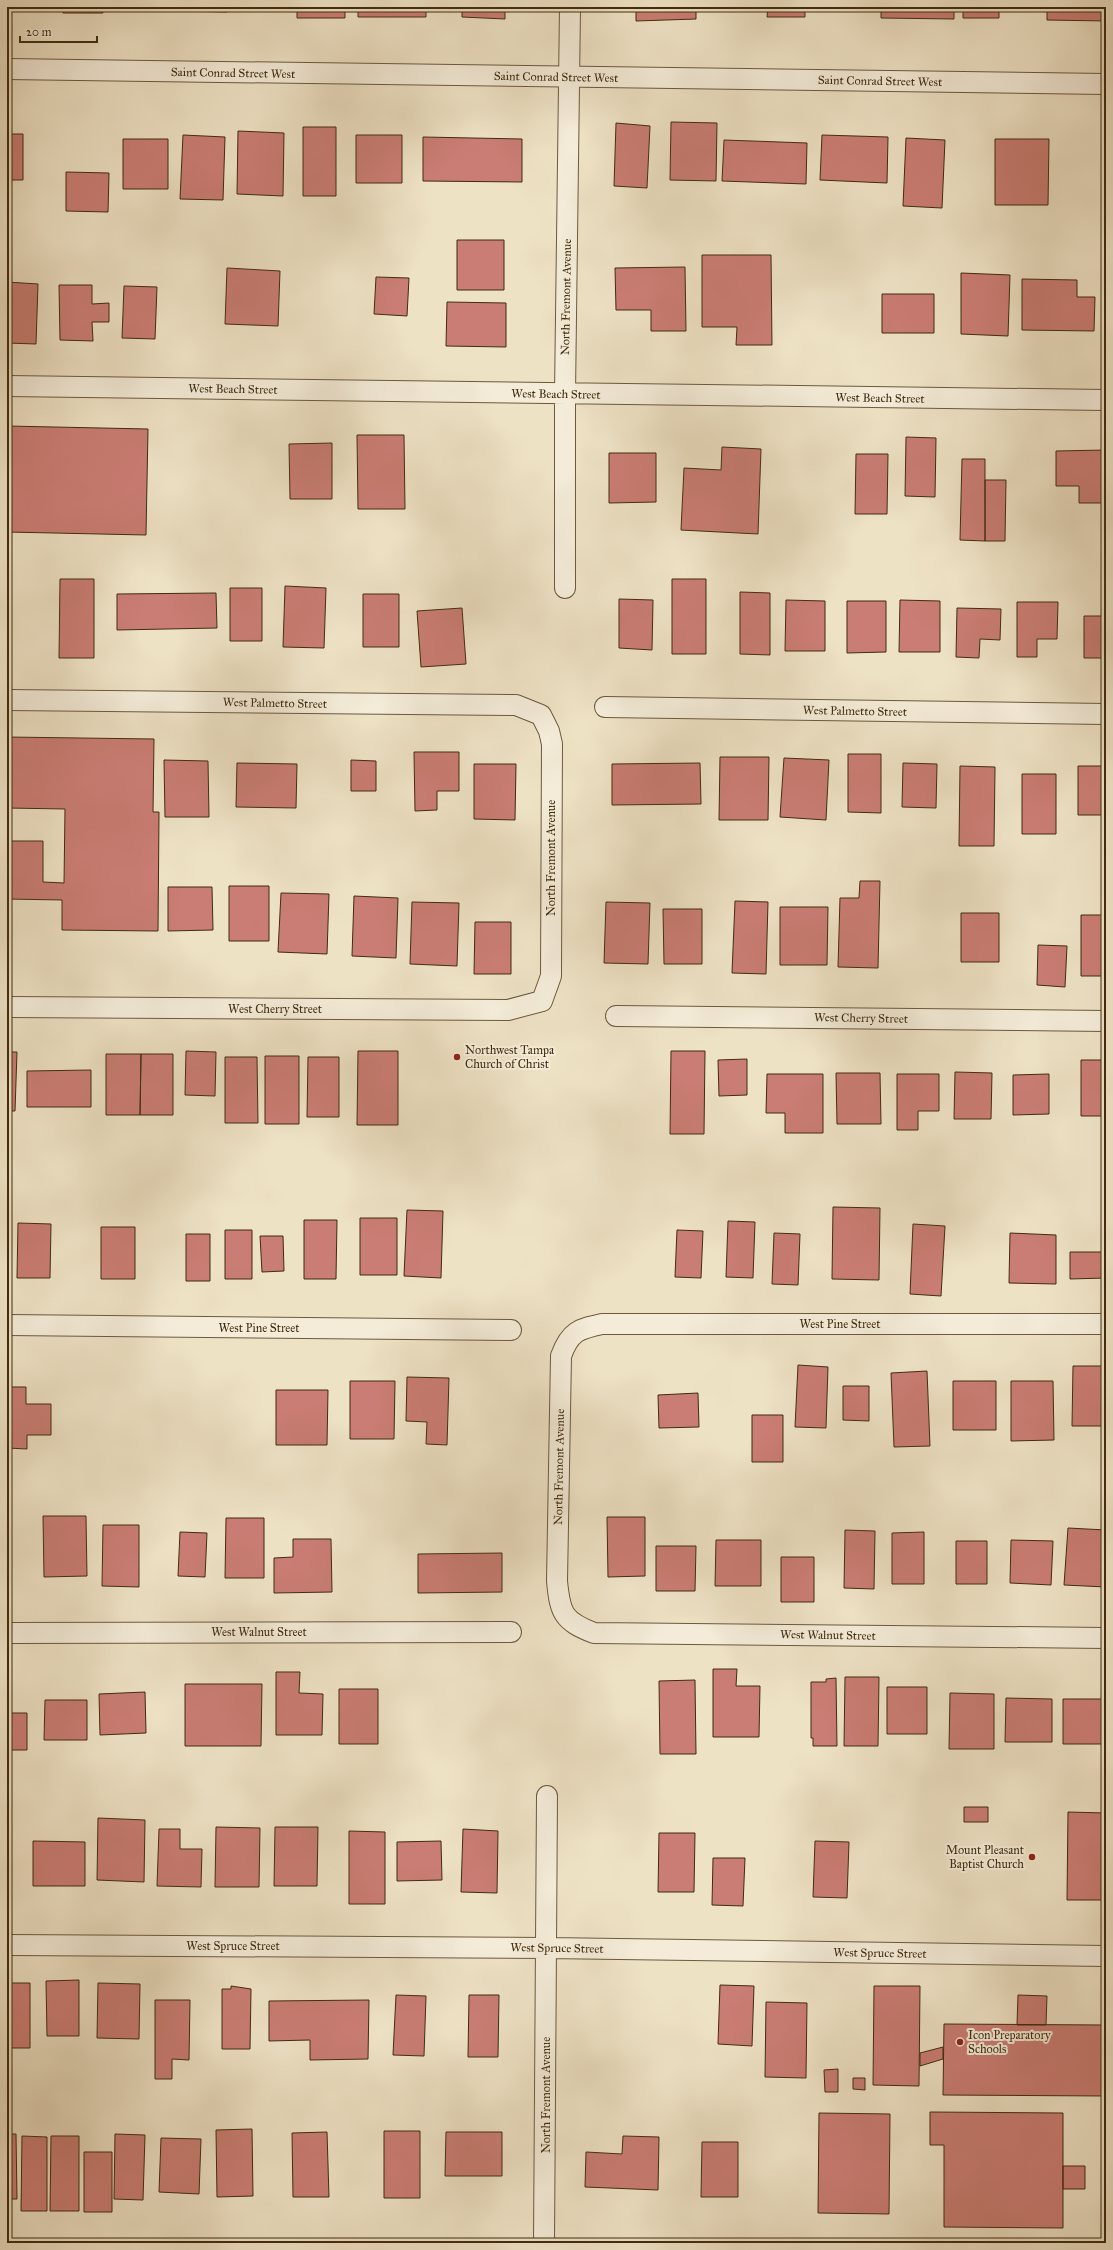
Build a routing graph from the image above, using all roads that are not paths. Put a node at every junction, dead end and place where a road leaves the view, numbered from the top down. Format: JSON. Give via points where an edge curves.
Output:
{"nodes":[{"id":1,"x":570,"y":7,"type":"edge"},
{"id":2,"x":7,"y":70,"type":"edge"},
{"id":3,"x":569,"y":77,"type":"junction"},
{"id":4,"x":1106,"y":84,"type":"edge"},
{"id":5,"x":7,"y":386,"type":"edge"},
{"id":6,"x":565,"y":394,"type":"junction"},
{"id":7,"x":1106,"y":400,"type":"edge"},
{"id":8,"x":565,"y":588,"type":"dead end"},
{"id":9,"x":7,"y":700,"type":"edge"},
{"id":10,"x":605,"y":707,"type":"dead end"},
{"id":11,"x":1106,"y":714,"type":"edge"},
{"id":12,"x":541,"y":715,"type":"joint"},
{"id":13,"x":542,"y":1001,"type":"joint"},
{"id":14,"x":7,"y":1008,"type":"edge"},
{"id":15,"x":616,"y":1016,"type":"dead end"},
{"id":16,"x":1106,"y":1021,"type":"edge"},
{"id":17,"x":1106,"y":1324,"type":"edge"},
{"id":18,"x":7,"y":1326,"type":"edge"},
{"id":19,"x":511,"y":1330,"type":"dead end"},
{"id":20,"x":576,"y":1331,"type":"joint"},
{"id":21,"x":560,"y":1607,"type":"joint"},
{"id":22,"x":511,"y":1632,"type":"dead end"},
{"id":23,"x":7,"y":1633,"type":"edge"},
{"id":24,"x":1106,"y":1638,"type":"edge"},
{"id":25,"x":547,"y":1796,"type":"dead end"},
{"id":26,"x":7,"y":1945,"type":"edge"},
{"id":27,"x":547,"y":1948,"type":"junction"},
{"id":28,"x":1106,"y":1956,"type":"edge"},
{"id":29,"x":544,"y":2243,"type":"edge"}],
"edges":[{"from":1,"to":3,"type":"street","name":"North Fremont Avenue"},
{"from":2,"to":3,"type":"street","name":"Saint Conrad Street West"},
{"from":3,"to":4,"type":"street","name":"Saint Conrad Street West"},
{"from":3,"to":6,"type":"street","name":"North Fremont Avenue"},
{"from":5,"to":6,"type":"street","name":"West Beach Street"},
{"from":6,"to":7,"type":"street","name":"West Beach Street"},
{"from":6,"to":8,"type":"street","name":"North Fremont Avenue"},
{"from":9,"to":12,"type":"street","name":"West Palmetto Street","via":[[516,705]]},
{"from":10,"to":11,"type":"street","name":"West Palmetto Street"},
{"from":12,"to":13,"type":"street","name":"North Fremont Avenue","via":[[552,744],[551,976]]},
{"from":13,"to":14,"type":"street","name":"West Cherry Street","via":[[508,1010]]},
{"from":15,"to":16,"type":"street","name":"West Cherry Street"},
{"from":17,"to":20,"type":"street","name":"West Pine Street","via":[[602,1324]]},
{"from":18,"to":19,"type":"street","name":"West Pine Street"},
{"from":20,"to":21,"type":"street","name":"North Fremont Avenue","via":[[565,1345],[561,1356],[557,1580]]},
{"from":21,"to":24,"type":"street","name":"West Walnut Street","via":[[574,1625],[594,1633]]},
{"from":22,"to":23,"type":"street","name":"West Walnut Street"},
{"from":25,"to":27,"type":"street","name":"North Fremont Avenue"},
{"from":26,"to":27,"type":"street","name":"West Spruce Street"},
{"from":27,"to":28,"type":"street","name":"West Spruce Street"},
{"from":27,"to":29,"type":"street","name":"North Fremont Avenue"}]}
